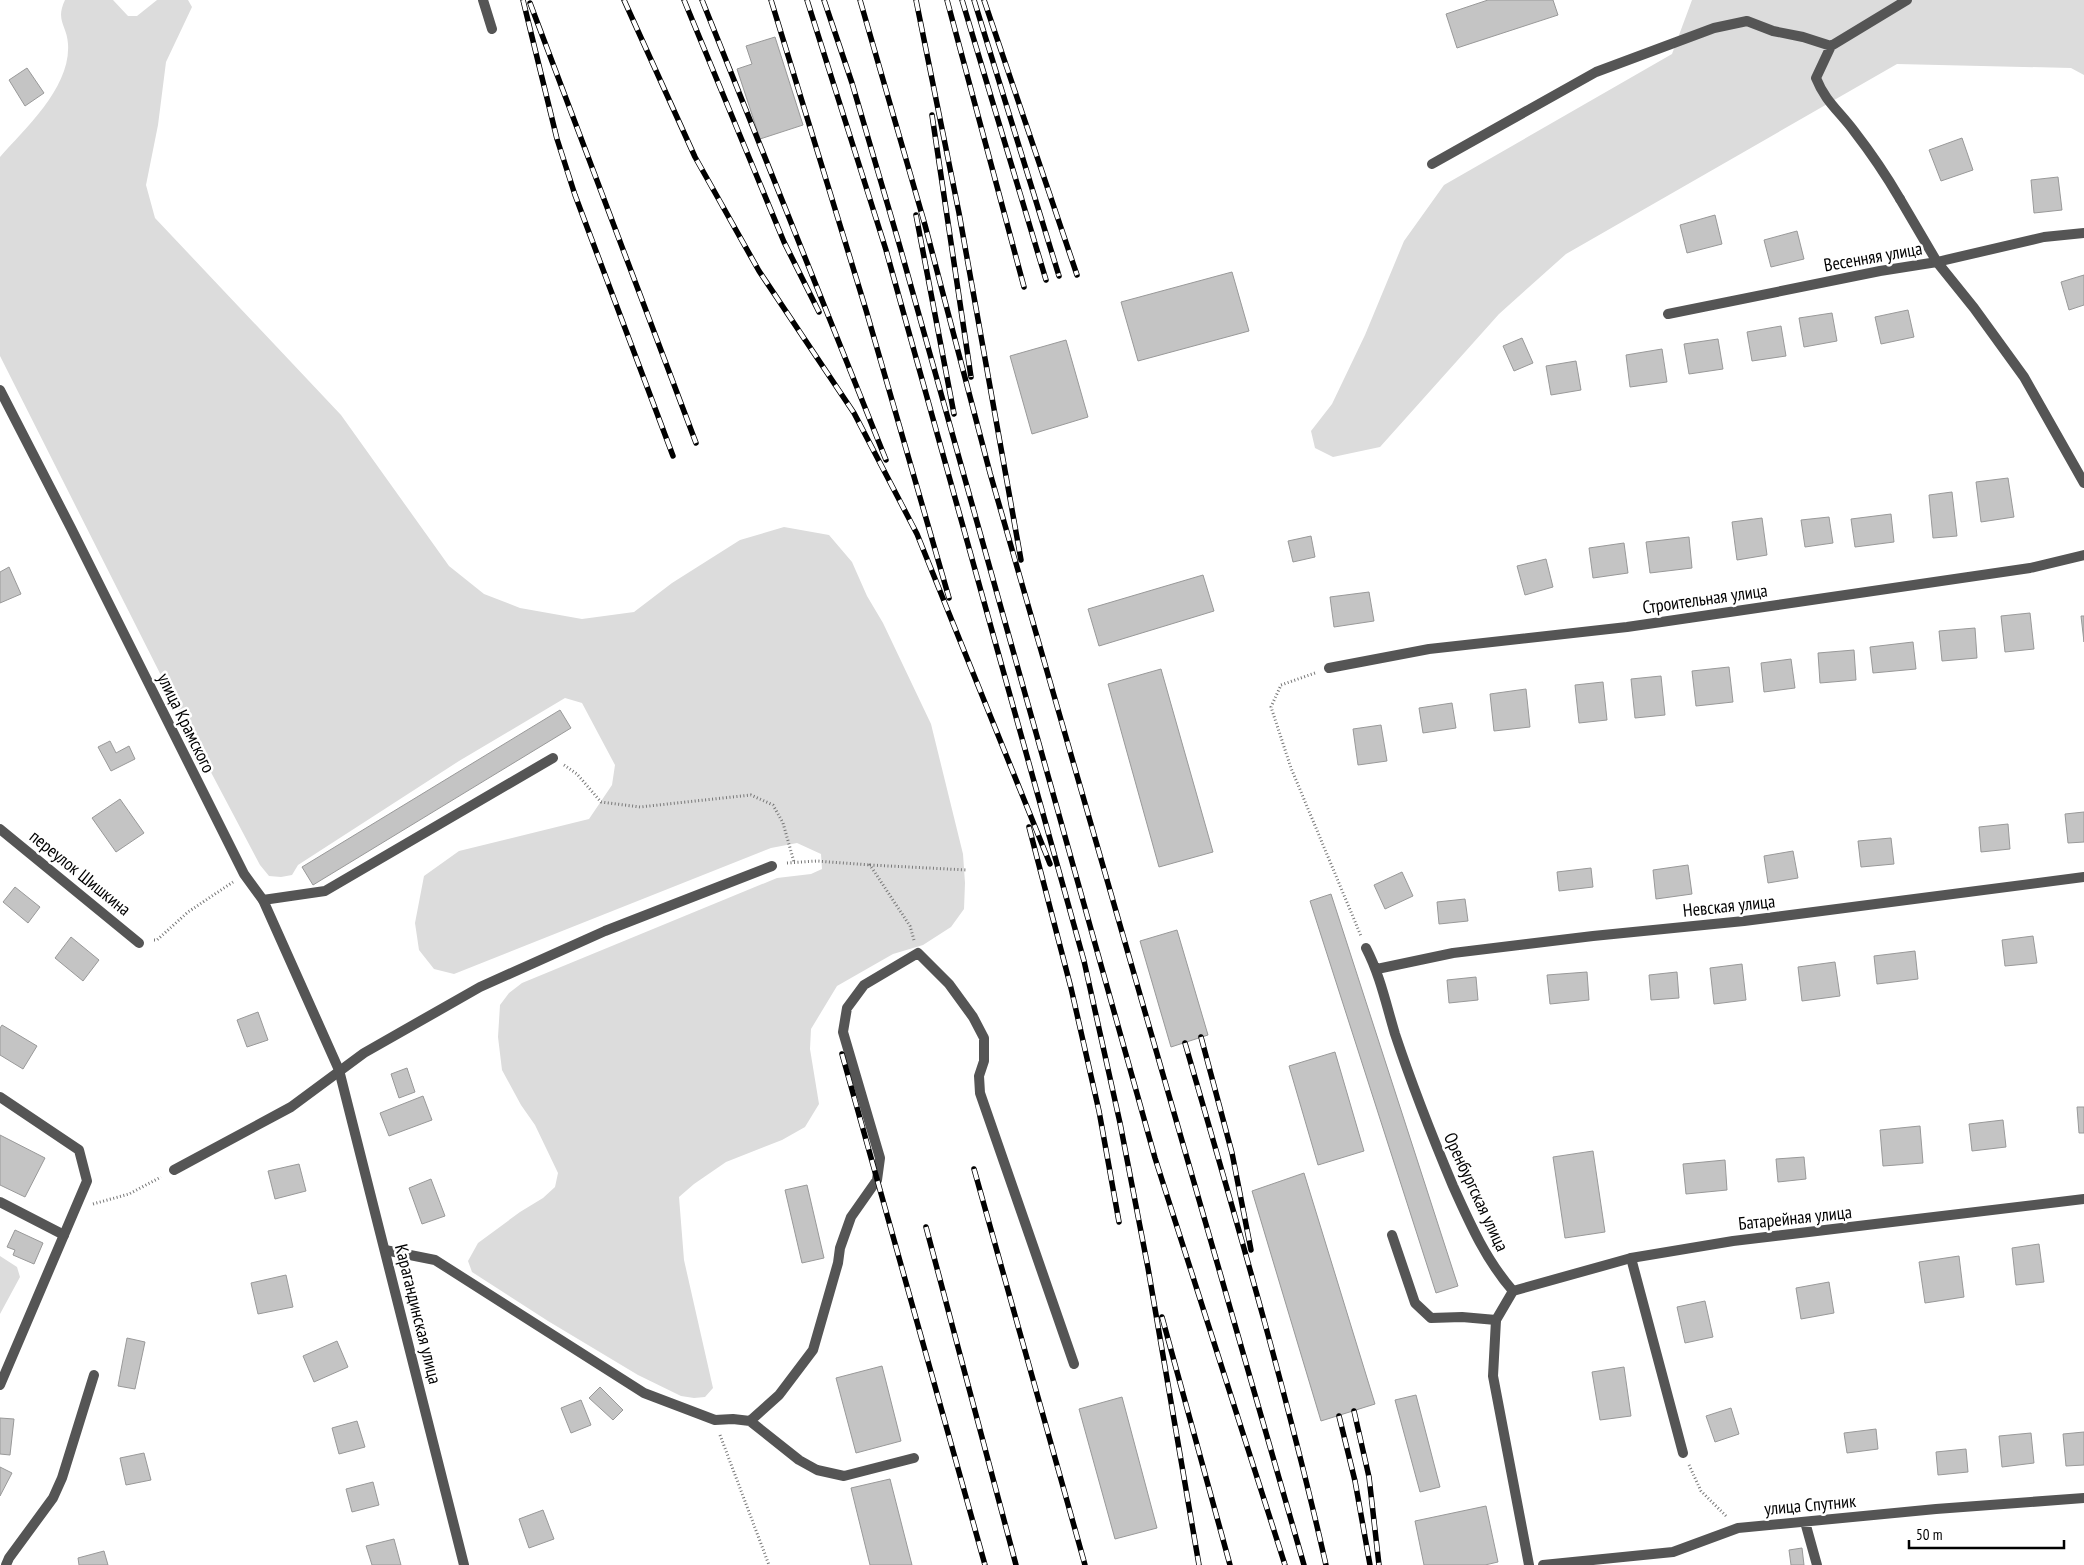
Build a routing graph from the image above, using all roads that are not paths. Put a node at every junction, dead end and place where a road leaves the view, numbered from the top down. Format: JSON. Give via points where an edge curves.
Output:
{"nodes":[{"id":1,"x":483,"y":0,"type":"edge"},
{"id":2,"x":1907,"y":0,"type":"edge"},
{"id":3,"x":492,"y":29,"type":"dead end"},
{"id":4,"x":1831,"y":46,"type":"junction"},
{"id":5,"x":1432,"y":164,"type":"dead end"},
{"id":6,"x":2084,"y":233,"type":"edge"},
{"id":7,"x":1938,"y":262,"type":"junction"},
{"id":8,"x":1668,"y":314,"type":"dead end"},
{"id":9,"x":0,"y":390,"type":"edge"},
{"id":10,"x":2084,"y":483,"type":"edge"},
{"id":11,"x":2084,"y":555,"type":"edge"},
{"id":12,"x":1329,"y":668,"type":"road end"},
{"id":13,"x":553,"y":758,"type":"road end"},
{"id":14,"x":0,"y":829,"type":"edge"},
{"id":15,"x":772,"y":866,"type":"road end"},
{"id":16,"x":2084,"y":876,"type":"edge"},
{"id":17,"x":263,"y":900,"type":"junction"},
{"id":18,"x":139,"y":943,"type":"road end"},
{"id":19,"x":1366,"y":948,"type":"road end"},
{"id":20,"x":1377,"y":969,"type":"junction"},
{"id":21,"x":339,"y":1070,"type":"junction"},
{"id":22,"x":0,"y":1097,"type":"edge"},
{"id":23,"x":174,"y":1170,"type":"road end"},
{"id":24,"x":2084,"y":1198,"type":"edge"},
{"id":25,"x":0,"y":1202,"type":"edge"},
{"id":26,"x":64,"y":1235,"type":"junction"},
{"id":27,"x":1392,"y":1235,"type":"dead end"},
{"id":28,"x":385,"y":1250,"type":"junction"},
{"id":29,"x":1631,"y":1258,"type":"junction"},
{"id":30,"x":1514,"y":1291,"type":"junction"},
{"id":31,"x":1496,"y":1320,"type":"junction"},
{"id":32,"x":1074,"y":1364,"type":"dead end"},
{"id":33,"x":94,"y":1376,"type":"dead end"},
{"id":34,"x":0,"y":1386,"type":"edge"},
{"id":35,"x":750,"y":1421,"type":"junction"},
{"id":36,"x":1683,"y":1453,"type":"road end"},
{"id":37,"x":914,"y":1458,"type":"dead end"},
{"id":38,"x":2084,"y":1498,"type":"edge"},
{"id":39,"x":1805,"y":1522,"type":"junction"},
{"id":40,"x":6,"y":1565,"type":"edge"},
{"id":41,"x":464,"y":1565,"type":"edge"},
{"id":42,"x":1529,"y":1565,"type":"edge"},
{"id":43,"x":1543,"y":1565,"type":"edge"},
{"id":44,"x":1817,"y":1565,"type":"edge"}],
"edges":[{"from":1,"to":3,"type":"street"},
{"from":2,"to":4,"type":"street"},
{"from":4,"to":5,"type":"street","via":[[1747,21],[1714,28],[1596,72]]},
{"from":4,"to":7,"type":"street","via":[[1816,78],[1822,94],[1877,160]]},
{"from":6,"to":7,"type":"street","name":"Весенняя улица","via":[[2044,237]]},
{"from":7,"to":8,"type":"street","name":"Весенняя улица"},
{"from":7,"to":10,"type":"street","via":[[2024,377]]},
{"from":9,"to":17,"type":"street","name":"улица Крамского","via":[[244,874]]},
{"from":11,"to":12,"type":"street","name":"Строительная улица","via":[[2020,569],[1627,627],[1429,649]]},
{"from":13,"to":17,"type":"street","via":[[325,891]]},
{"from":14,"to":18,"type":"street","name":"переулок Шишкина"},
{"from":15,"to":21,"type":"street","via":[[605,930],[480,987]]},
{"from":16,"to":20,"type":"street","name":"Невская улица","via":[[1744,921],[1453,953]]},
{"from":17,"to":21,"type":"street","name":"улица Крамского"},
{"from":19,"to":20,"type":"street","name":"Оренбургская улица"},
{"from":20,"to":30,"type":"street","name":"Оренбургская улица","via":[[1395,1033],[1433,1140],[1475,1235],[1499,1275]]},
{"from":21,"to":23,"type":"street","via":[[291,1108]]},
{"from":21,"to":28,"type":"street","name":"Карагандинская улица"},
{"from":22,"to":26,"type":"street","via":[[78,1150],[87,1181]]},
{"from":24,"to":29,"type":"street","name":"Батарейная улица","via":[[1733,1241]]},
{"from":25,"to":26,"type":"street"},
{"from":26,"to":34,"type":"street"},
{"from":27,"to":31,"type":"street","via":[[1415,1303],[1431,1318]]},
{"from":28,"to":35,"type":"street","via":[[435,1260],[644,1393],[715,1420]]},
{"from":28,"to":41,"type":"street","name":"Карагандинская улица"},
{"from":29,"to":30,"type":"street","name":"Батарейная улица"},
{"from":29,"to":36,"type":"street"},
{"from":30,"to":31,"type":"street"},
{"from":31,"to":42,"type":"street","via":[[1493,1376]]},
{"from":32,"to":35,"type":"street","via":[[980,1093],[984,1038],[949,984],[918,953],[864,985],[847,1008],[843,1032],[880,1158],[877,1180],[851,1217],[812,1350],[779,1396]]},
{"from":33,"to":40,"type":"street","via":[[53,1498]]},
{"from":35,"to":37,"type":"street","via":[[799,1460],[817,1470],[844,1476]]},
{"from":38,"to":39,"type":"street","name":"улица Спутник"},
{"from":39,"to":43,"type":"street","name":"улица Спутник","via":[[1738,1528],[1674,1552]]},
{"from":39,"to":44,"type":"street"}]}
